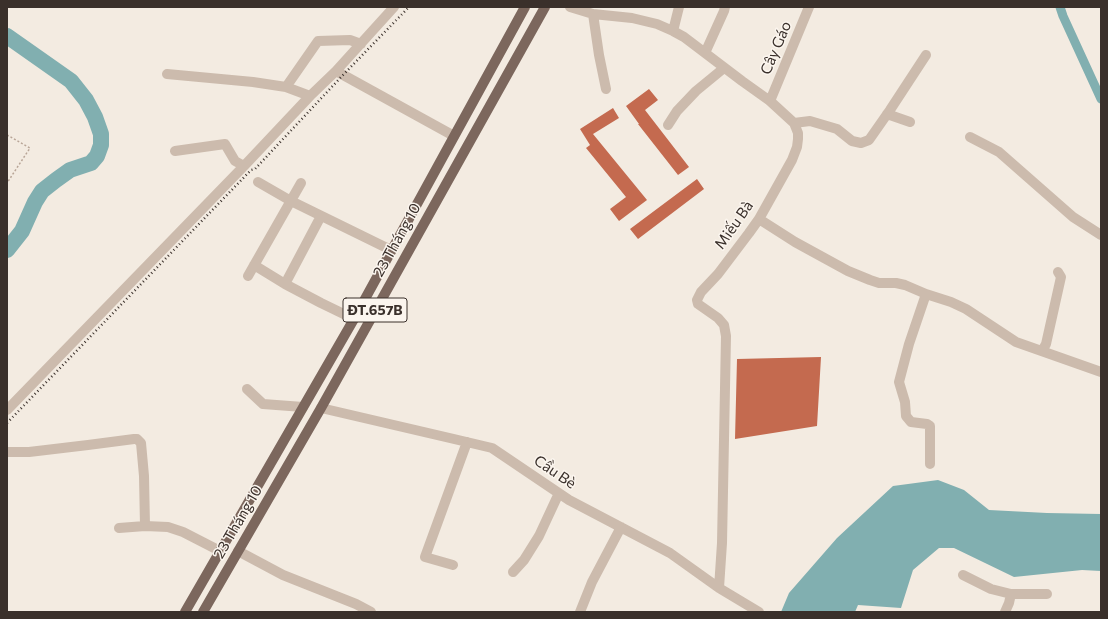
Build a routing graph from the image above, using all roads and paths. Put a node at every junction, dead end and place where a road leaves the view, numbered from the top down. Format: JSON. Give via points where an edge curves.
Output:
{"nodes":[{"id":1,"x":394,"y":7,"type":"edge"},
{"id":2,"x":525,"y":7,"type":"edge"},
{"id":3,"x":545,"y":7,"type":"edge"},
{"id":4,"x":570,"y":7,"type":"edge"},
{"id":5,"x":679,"y":7,"type":"edge"},
{"id":6,"x":725,"y":7,"type":"edge"},
{"id":7,"x":809,"y":7,"type":"edge"},
{"id":8,"x":593,"y":14,"type":"junction"},
{"id":9,"x":673,"y":31,"type":"junction"},
{"id":10,"x":361,"y":44,"type":"junction"},
{"id":11,"x":705,"y":53,"type":"junction"},
{"id":12,"x":926,"y":55,"type":"dead end"},
{"id":13,"x":724,"y":68,"type":"junction"},
{"id":14,"x":336,"y":71,"type":"junction"},
{"id":15,"x":167,"y":74,"type":"dead end"},
{"id":16,"x":286,"y":87,"type":"junction"},
{"id":17,"x":606,"y":90,"type":"dead end"},
{"id":18,"x":310,"y":96,"type":"junction"},
{"id":19,"x":770,"y":101,"type":"junction"},
{"id":20,"x":887,"y":114,"type":"junction"},
{"id":21,"x":910,"y":122,"type":"dead end"},
{"id":22,"x":794,"y":123,"type":"junction"},
{"id":23,"x":668,"y":124,"type":"dead end"},
{"id":24,"x":7,"y":135,"type":"edge"},
{"id":25,"x":454,"y":136,"type":"junction"},
{"id":26,"x":970,"y":137,"type":"dead end"},
{"id":27,"x":176,"y":151,"type":"dead end"},
{"id":28,"x":244,"y":166,"type":"junction"},
{"id":29,"x":258,"y":182,"type":"dead end"},
{"id":30,"x":7,"y":183,"type":"edge"},
{"id":31,"x":301,"y":183,"type":"dead end"},
{"id":32,"x":291,"y":201,"type":"junction"},
{"id":33,"x":321,"y":216,"type":"junction"},
{"id":34,"x":759,"y":219,"type":"junction"},
{"id":35,"x":1101,"y":235,"type":"edge"},
{"id":36,"x":391,"y":250,"type":"junction"},
{"id":37,"x":254,"y":265,"type":"junction"},
{"id":38,"x":1058,"y":272,"type":"dead end"},
{"id":39,"x":248,"y":276,"type":"dead end"},
{"id":40,"x":285,"y":284,"type":"junction"},
{"id":41,"x":926,"y":294,"type":"junction"},
{"id":42,"x":354,"y":319,"type":"junction"},
{"id":43,"x":1042,"y":351,"type":"junction"},
{"id":44,"x":1101,"y":372,"type":"edge"},
{"id":45,"x":247,"y":389,"type":"dead end"},
{"id":46,"x":303,"y":407,"type":"junction"},
{"id":47,"x":321,"y":408,"type":"junction"},
{"id":48,"x":7,"y":410,"type":"edge"},
{"id":49,"x":467,"y":442,"type":"junction"},
{"id":50,"x":7,"y":452,"type":"edge"},
{"id":51,"x":930,"y":464,"type":"dead end"},
{"id":52,"x":559,"y":493,"type":"junction"},
{"id":53,"x":145,"y":526,"type":"junction"},
{"id":54,"x":620,"y":527,"type":"junction"},
{"id":55,"x":119,"y":528,"type":"dead end"},
{"id":56,"x":220,"y":551,"type":"junction"},
{"id":57,"x":238,"y":551,"type":"junction"},
{"id":58,"x":453,"y":565,"type":"dead end"},
{"id":59,"x":513,"y":572,"type":"dead end"},
{"id":60,"x":963,"y":575,"type":"dead end"},
{"id":61,"x":719,"y":588,"type":"junction"},
{"id":62,"x":1011,"y":594,"type":"junction"},
{"id":63,"x":1047,"y":594,"type":"dead end"},
{"id":64,"x":751,"y":610,"type":"edge"},
{"id":65,"x":185,"y":612,"type":"edge"},
{"id":66,"x":203,"y":612,"type":"edge"},
{"id":67,"x":370,"y":612,"type":"edge"},
{"id":68,"x":580,"y":612,"type":"edge"},
{"id":69,"x":1005,"y":612,"type":"edge"}],
"edges":[{"from":1,"to":10,"type":"street"},
{"from":2,"to":25,"type":"main road","name":"23 Tháng 10","number":"ĐT.657B"},
{"from":3,"to":47,"type":"main road","name":"23 Tháng 10","number":"ĐT.657B"},
{"from":4,"to":8,"type":"street"},
{"from":5,"to":9,"type":"street"},
{"from":6,"to":11,"type":"street"},
{"from":7,"to":19,"type":"street","name":"Cây Gáo"},
{"from":8,"to":9,"type":"street","via":[[632,18]]},
{"from":8,"to":17,"type":"street"},
{"from":9,"to":11,"type":"street"},
{"from":10,"to":14,"type":"street"},
{"from":10,"to":16,"type":"street","via":[[350,40],[318,41]]},
{"from":11,"to":13,"type":"street"},
{"from":12,"to":20,"type":"street"},
{"from":13,"to":19,"type":"street"},
{"from":13,"to":23,"type":"street","via":[[696,91]]},
{"from":14,"to":18,"type":"street"},
{"from":14,"to":25,"type":"street"},
{"from":15,"to":16,"type":"street"},
{"from":16,"to":18,"type":"street"},
{"from":18,"to":28,"type":"street"},
{"from":19,"to":22,"type":"street"},
{"from":20,"to":21,"type":"street"},
{"from":20,"to":22,"type":"street","via":[[869,140],[861,143],[852,141],[837,129],[810,121]]},
{"from":22,"to":34,"type":"street","name":"Miếu Bà","via":[[798,133],[797,147]]},
{"from":24,"to":30,"type":"path","via":[[30,148]]},
{"from":25,"to":36,"type":"main road","name":"23 Tháng 10","number":"ĐT.657B"},
{"from":26,"to":35,"type":"street","via":[[999,152],[1073,217]]},
{"from":27,"to":28,"type":"street","via":[[225,144],[235,162]]},
{"from":28,"to":48,"type":"street"},
{"from":29,"to":32,"type":"street"},
{"from":31,"to":32,"type":"street"},
{"from":32,"to":33,"type":"street"},
{"from":32,"to":37,"type":"street"},
{"from":33,"to":36,"type":"street"},
{"from":33,"to":40,"type":"street"},
{"from":34,"to":41,"type":"street","via":[[848,271],[879,283],[905,285]]},
{"from":34,"to":61,"type":"street","name":"Miếu Bà","via":[[697,300],[698,304],[724,325],[726,336]]},
{"from":36,"to":42,"type":"main road","name":"23 Tháng 10","number":"ĐT.657B"},
{"from":37,"to":39,"type":"street"},
{"from":37,"to":40,"type":"street"},
{"from":38,"to":43,"type":"street","via":[[1061,277],[1046,344]]},
{"from":40,"to":42,"type":"street"},
{"from":41,"to":43,"type":"street","via":[[966,309],[1016,342]]},
{"from":41,"to":51,"type":"street","via":[[899,382],[906,402],[906,416],[911,422],[930,426]]},
{"from":42,"to":46,"type":"main road","name":"23 Tháng 10","number":"ĐT.657B"},
{"from":43,"to":44,"type":"street"},
{"from":45,"to":46,"type":"street","via":[[263,404]]},
{"from":46,"to":47,"type":"main road"},
{"from":46,"to":56,"type":"main road","name":"23 Tháng 10","number":"ĐT.657B"},
{"from":47,"to":49,"type":"street","name":"Cầu Bè"},
{"from":47,"to":57,"type":"main road","name":"23 Tháng 10","number":"ĐT.657B"},
{"from":49,"to":52,"type":"street","name":"Cầu Bè","via":[[492,448]]},
{"from":49,"to":58,"type":"street","via":[[425,557]]},
{"from":50,"to":53,"type":"street","via":[[29,452],[137,439],[141,443]]},
{"from":52,"to":54,"type":"street","name":"Cầu Bè"},
{"from":52,"to":59,"type":"street","via":[[539,536]]},
{"from":53,"to":55,"type":"street"},
{"from":53,"to":56,"type":"street","via":[[177,529]]},
{"from":54,"to":61,"type":"street","name":"Cầu Bè","via":[[670,553]]},
{"from":54,"to":68,"type":"street"},
{"from":56,"to":65,"type":"main road","name":"23 Tháng 10","number":"ĐT.657B"},
{"from":57,"to":66,"type":"main road","name":"23 Tháng 10","number":"ĐT.657B"},
{"from":57,"to":67,"type":"street","via":[[283,575]]},
{"from":60,"to":62,"type":"street","via":[[991,589]]},
{"from":61,"to":64,"type":"street","name":"Cầu Bè"},
{"from":62,"to":63,"type":"street"},
{"from":62,"to":69,"type":"street"}]}
